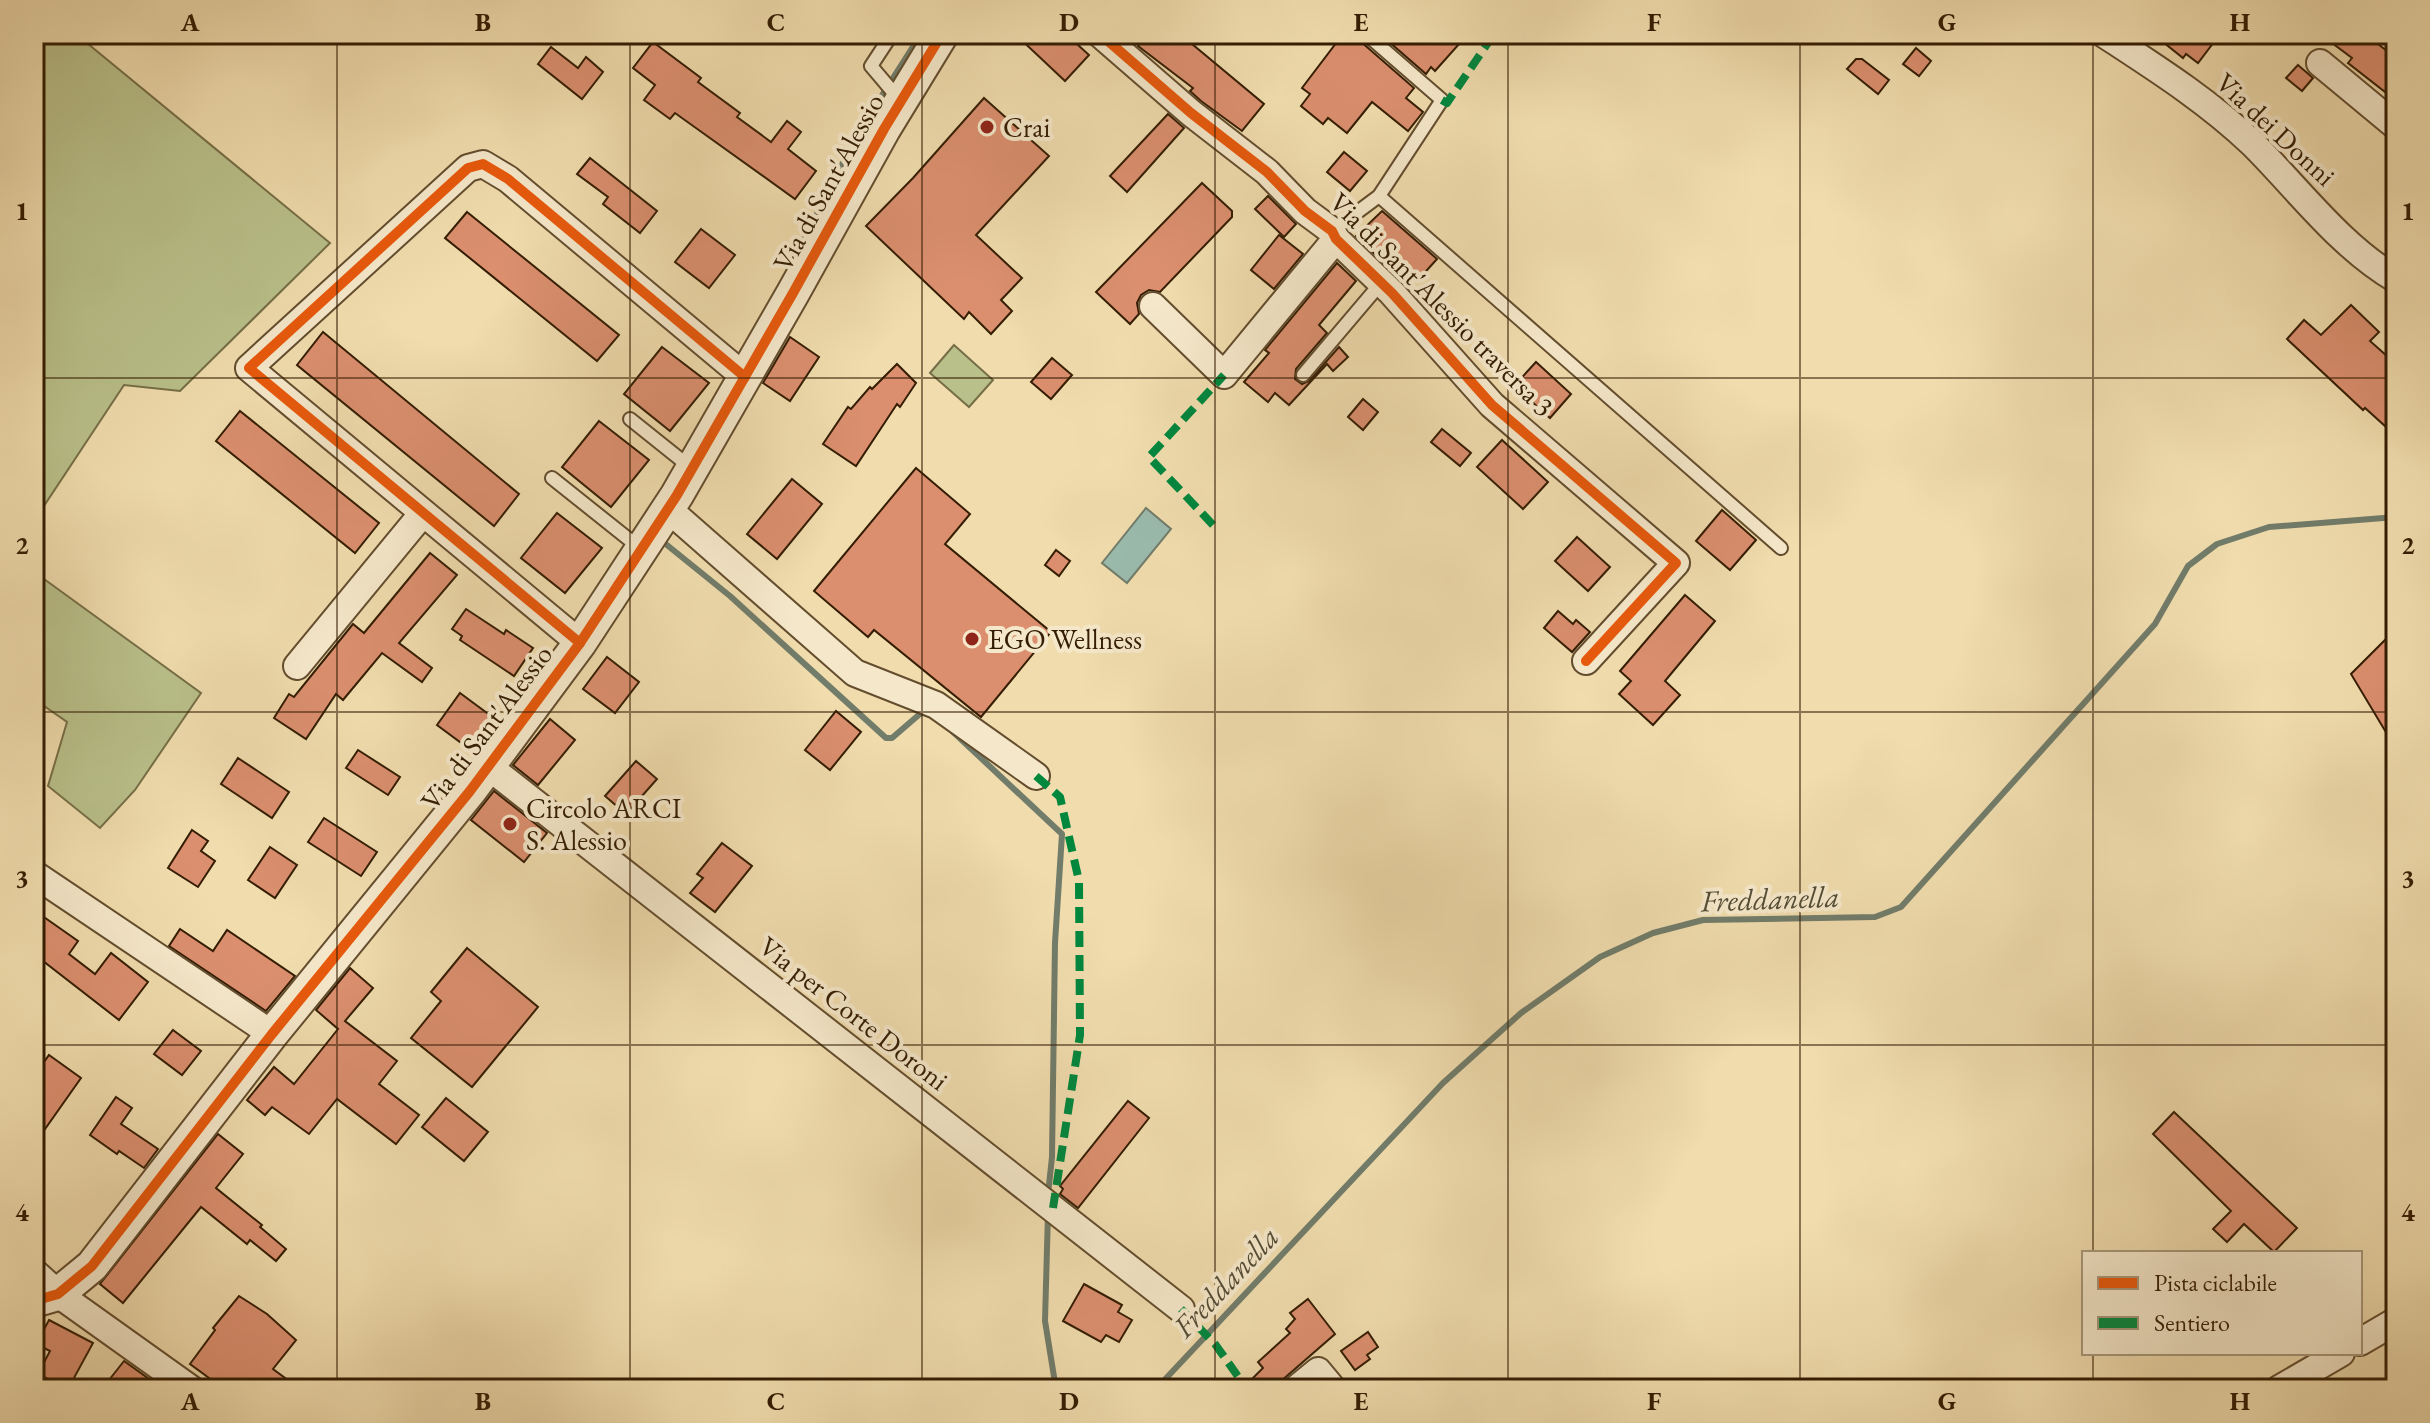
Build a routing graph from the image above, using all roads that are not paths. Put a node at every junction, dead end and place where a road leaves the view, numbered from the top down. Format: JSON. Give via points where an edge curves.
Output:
{"nodes":[{"id":1,"x":892,"y":34,"type":"edge"},
{"id":2,"x":942,"y":34,"type":"edge"},
{"id":3,"x":1100,"y":34,"type":"edge"},
{"id":4,"x":1366,"y":34,"type":"edge"},
{"id":5,"x":2104,"y":34,"type":"edge"},
{"id":6,"x":2320,"y":63,"type":"dead end"},
{"id":7,"x":901,"y":101,"type":"junction"},
{"id":8,"x":2396,"y":126,"type":"edge"},
{"id":9,"x":1379,"y":196,"type":"junction"},
{"id":10,"x":1334,"y":235,"type":"junction"},
{"id":11,"x":2396,"y":279,"type":"edge"},
{"id":12,"x":1381,"y":283,"type":"junction"},
{"id":13,"x":1153,"y":306,"type":"dead end"},
{"id":14,"x":738,"y":371,"type":"junction"},
{"id":15,"x":1303,"y":375,"type":"dead end"},
{"id":16,"x":630,"y":419,"type":"dead end"},
{"id":17,"x":683,"y":461,"type":"junction"},
{"id":18,"x":552,"y":478,"type":"dead end"},
{"id":19,"x":668,"y":509,"type":"junction"},
{"id":20,"x":423,"y":513,"type":"junction"},
{"id":21,"x":1781,"y":548,"type":"dead end"},
{"id":22,"x":641,"y":549,"type":"junction"},
{"id":23,"x":580,"y":643,"type":"junction"},
{"id":24,"x":1586,"y":661,"type":"dead end"},
{"id":25,"x":297,"y":666,"type":"dead end"},
{"id":26,"x":489,"y":767,"type":"junction"},
{"id":27,"x":1036,"y":776,"type":"dead end"},
{"id":28,"x":34,"y":874,"type":"edge"},
{"id":29,"x":272,"y":1034,"type":"junction"},
{"id":30,"x":34,"y":1272,"type":"edge"},
{"id":31,"x":46,"y":1297,"type":"edge"},
{"id":32,"x":1181,"y":1309,"type":"dead end"},
{"id":33,"x":2396,"y":1321,"type":"edge"},
{"id":34,"x":2362,"y":1341,"type":"edge"},
{"id":35,"x":2338,"y":1355,"type":"edge"},
{"id":36,"x":191,"y":1389,"type":"edge"},
{"id":37,"x":1296,"y":1389,"type":"edge"},
{"id":38,"x":1333,"y":1389,"type":"edge"},
{"id":39,"x":2279,"y":1389,"type":"edge"}],
"edges":[{"from":1,"to":7,"type":"lane","via":[[871,66]]},
{"from":2,"to":7,"type":"street","name":"Via di Sant'Alessio"},
{"from":3,"to":10,"type":"street","name":"Via di Sant'Alessio traversa 3","via":[[1267,172]]},
{"from":4,"to":9,"type":"lane","via":[[1442,100]]},
{"from":5,"to":11,"type":"street","name":"Via dei Donni","via":[[2202,99],[2362,255]]},
{"from":6,"to":8,"type":"street"},
{"from":7,"to":14,"type":"street","name":"Via di Sant'Alessio"},
{"from":9,"to":10,"type":"lane"},
{"from":9,"to":21,"type":"lane"},
{"from":10,"to":12,"type":"street","name":"Via di Sant'Alessio traversa 3"},
{"from":10,"to":13,"type":"street","via":[[1224,375]]},
{"from":12,"to":15,"type":"lane"},
{"from":12,"to":24,"type":"street","name":"Via di Sant'Alessio traversa 3","via":[[1492,405],[1676,563]]},
{"from":14,"to":17,"type":"street","name":"Via di Sant'Alessio"},
{"from":14,"to":20,"type":"street","via":[[508,179],[483,164],[468,168],[249,368]]},
{"from":16,"to":17,"type":"lane"},
{"from":17,"to":19,"type":"street","name":"Via di Sant'Alessio"},
{"from":18,"to":22,"type":"lane"},
{"from":19,"to":22,"type":"street","name":"Via di Sant'Alessio"},
{"from":19,"to":27,"type":"street","via":[[855,673],[936,705]]},
{"from":20,"to":23,"type":"street"},
{"from":20,"to":25,"type":"street"},
{"from":22,"to":23,"type":"street","name":"Via di Sant'Alessio"},
{"from":23,"to":26,"type":"street","name":"Via di Sant'Alessio"},
{"from":26,"to":29,"type":"street","name":"Via di Sant'Alessio"},
{"from":26,"to":32,"type":"street","name":"Via per Corte Doroni"},
{"from":28,"to":29,"type":"street"},
{"from":29,"to":31,"type":"street","name":"Via di Sant'Alessio","via":[[92,1266]]},
{"from":30,"to":31,"type":"street"},
{"from":31,"to":36,"type":"street"},
{"from":33,"to":34,"type":"street"},
{"from":35,"to":39,"type":"street"},
{"from":37,"to":38,"type":"street","via":[[1318,1371]]}]}
